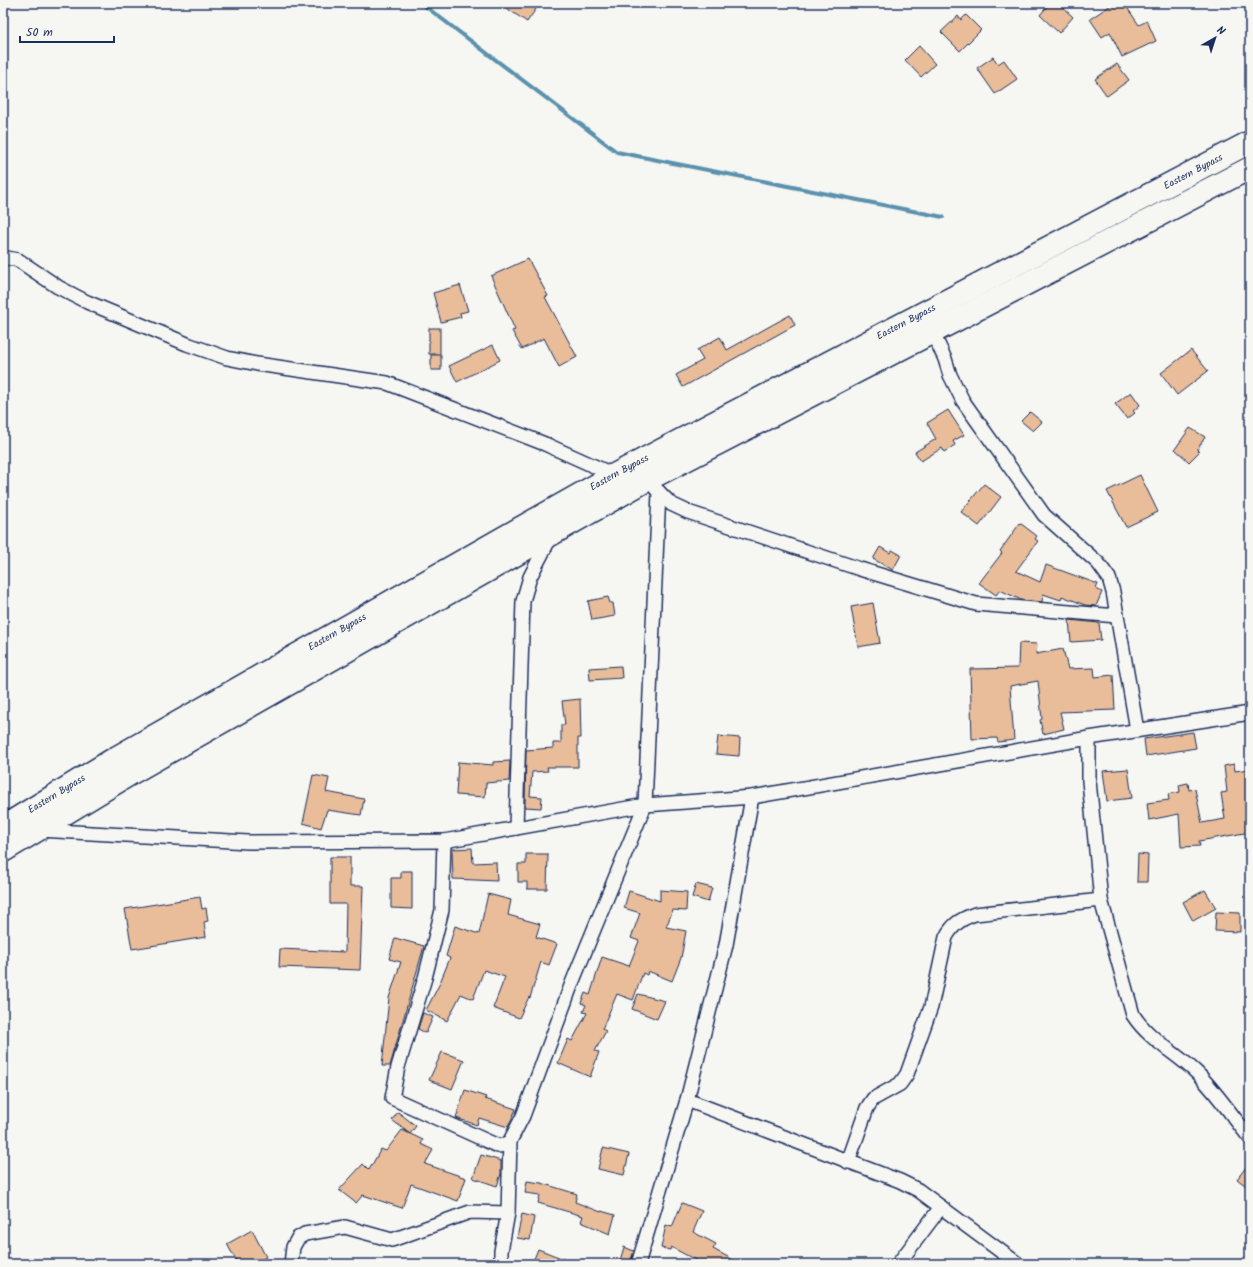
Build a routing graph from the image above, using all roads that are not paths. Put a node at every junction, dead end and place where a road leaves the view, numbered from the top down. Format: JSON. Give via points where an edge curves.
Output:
{"nodes":[{"id":1,"x":1250,"y":142,"type":"edge"},
{"id":2,"x":1250,"y":168,"type":"edge"},
{"id":3,"x":3,"y":260,"type":"edge"},
{"id":4,"x":933,"y":334,"type":"junction"},
{"id":5,"x":614,"y":474,"type":"junction"},
{"id":6,"x":653,"y":486,"type":"junction"},
{"id":7,"x":551,"y":536,"type":"junction"},
{"id":8,"x":1117,"y":616,"type":"junction"},
{"id":9,"x":1250,"y":713,"type":"edge"},
{"id":10,"x":1137,"y":730,"type":"junction"},
{"id":11,"x":1089,"y":738,"type":"junction"},
{"id":12,"x":752,"y":798,"type":"junction"},
{"id":13,"x":645,"y":805,"type":"junction"},
{"id":14,"x":3,"y":828,"type":"edge"},
{"id":15,"x":516,"y":828,"type":"junction"},
{"id":16,"x":37,"y":830,"type":"junction"},
{"id":17,"x":444,"y":841,"type":"junction"},
{"id":18,"x":3,"y":851,"type":"edge"},
{"id":19,"x":1101,"y":900,"type":"junction"},
{"id":20,"x":687,"y":1100,"type":"junction"},
{"id":21,"x":1250,"y":1138,"type":"edge"},
{"id":22,"x":510,"y":1141,"type":"junction"},
{"id":23,"x":848,"y":1162,"type":"junction"},
{"id":24,"x":942,"y":1207,"type":"junction"},
{"id":25,"x":508,"y":1213,"type":"junction"},
{"id":26,"x":291,"y":1264,"type":"edge"},
{"id":27,"x":501,"y":1264,"type":"edge"},
{"id":28,"x":638,"y":1264,"type":"edge"},
{"id":29,"x":898,"y":1264,"type":"edge"},
{"id":30,"x":1018,"y":1264,"type":"edge"}],
"edges":[{"from":1,"to":5,"type":"highway","name":"Eastern Bypass"},
{"from":2,"to":4,"type":"highway","name":"Eastern Bypass"},
{"from":3,"to":5,"type":"street","via":[[18,260],[58,287],[87,302],[227,358],[387,383],[545,444]]},
{"from":4,"to":6,"type":"highway","name":"Eastern Bypass"},
{"from":4,"to":8,"type":"street","via":[[963,401],[1044,515],[1098,563],[1109,578]]},
{"from":5,"to":14,"type":"highway","name":"Eastern Bypass","via":[[124,753]]},
{"from":6,"to":7,"type":"highway","name":"Eastern Bypass"},
{"from":6,"to":8,"type":"street","via":[[671,504],[688,512],[976,604]]},
{"from":6,"to":13,"type":"street"},
{"from":7,"to":15,"type":"street","via":[[530,577],[523,601]]},
{"from":7,"to":16,"type":"highway","name":"Eastern Bypass","via":[[130,774]]},
{"from":8,"to":10,"type":"street"},
{"from":9,"to":10,"type":"street"},
{"from":10,"to":11,"type":"street"},
{"from":11,"to":12,"type":"street"},
{"from":11,"to":19,"type":"street","via":[[1089,782]]},
{"from":12,"to":13,"type":"street"},
{"from":12,"to":20,"type":"street","via":[[726,945]]},
{"from":13,"to":15,"type":"street"},
{"from":13,"to":22,"type":"street","via":[[572,983],[523,1116]]},
{"from":15,"to":17,"type":"street"},
{"from":16,"to":17,"type":"street","via":[[248,842]]},
{"from":16,"to":18,"type":"highway","name":"Eastern Bypass"},
{"from":17,"to":22,"type":"street","via":[[442,910],[398,1067],[392,1098],[498,1146],[506,1145]]},
{"from":19,"to":21,"type":"street","via":[[1133,1015],[1151,1036],[1198,1073]]},
{"from":19,"to":23,"type":"street","via":[[975,914],[961,919],[952,927],[946,937],[931,1007],[907,1074],[900,1084],[874,1099],[867,1108]]},
{"from":20,"to":23,"type":"street"},
{"from":20,"to":28,"type":"street"},
{"from":22,"to":25,"type":"street"},
{"from":23,"to":24,"type":"street","via":[[900,1181]]},
{"from":24,"to":29,"type":"street"},
{"from":24,"to":30,"type":"street"},
{"from":25,"to":26,"type":"street","via":[[470,1212],[392,1240],[345,1227],[305,1234],[298,1238],[293,1247]]},
{"from":25,"to":27,"type":"street"}]}
